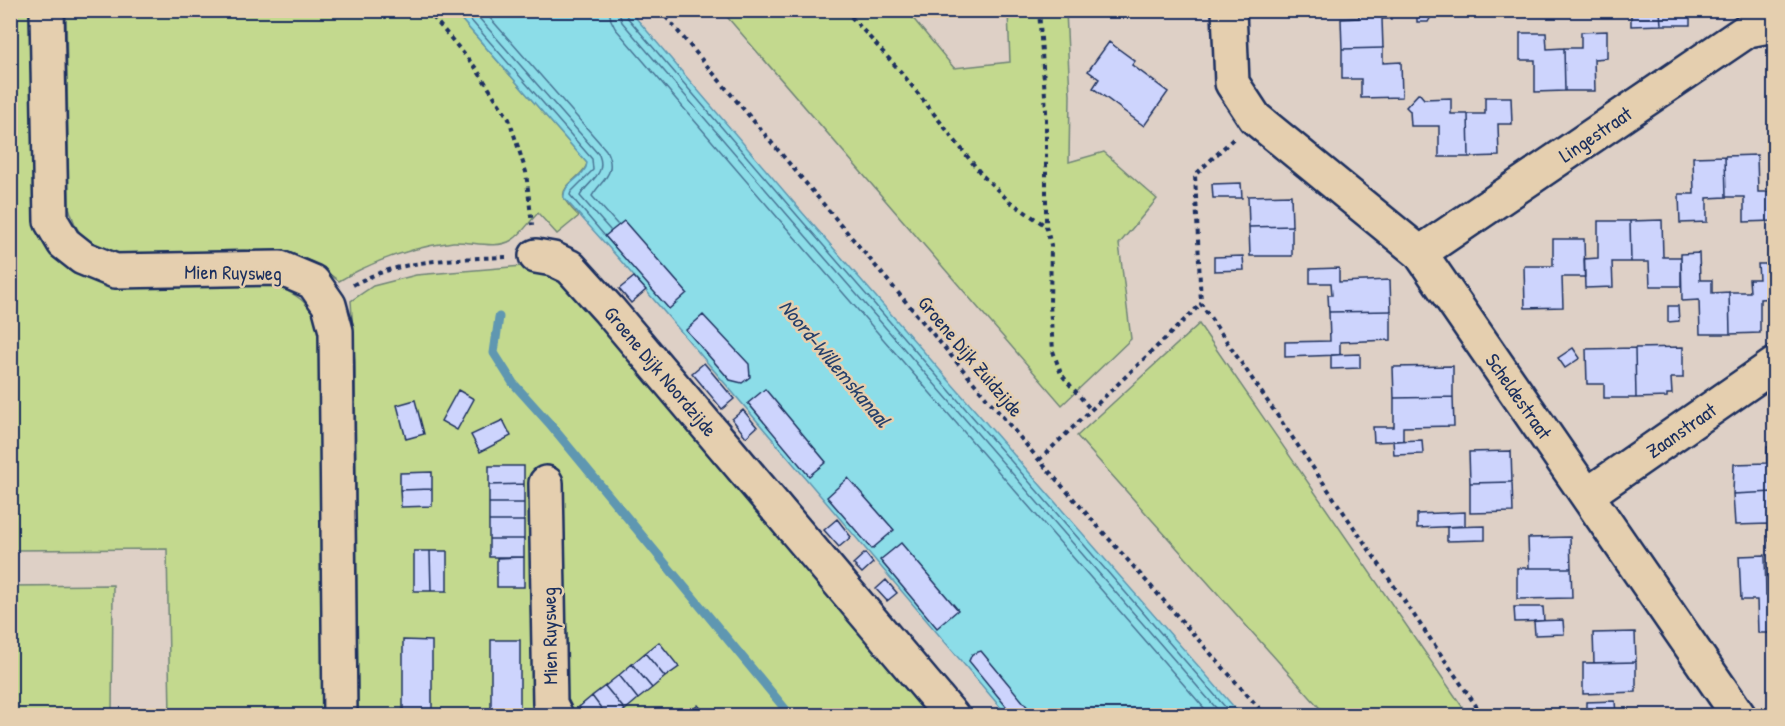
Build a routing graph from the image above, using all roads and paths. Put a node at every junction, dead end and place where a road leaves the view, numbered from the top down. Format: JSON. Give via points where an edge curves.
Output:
{"nodes":[{"id":1,"x":47,"y":10,"type":"edge"},
{"id":2,"x":427,"y":10,"type":"edge"},
{"id":3,"x":660,"y":10,"type":"edge"},
{"id":4,"x":846,"y":10,"type":"edge"},
{"id":5,"x":1039,"y":10,"type":"edge"},
{"id":6,"x":1229,"y":10,"type":"edge"},
{"id":7,"x":1774,"y":25,"type":"edge"},
{"id":8,"x":1255,"y":118,"type":"junction"},
{"id":9,"x":1046,"y":226,"type":"junction"},
{"id":10,"x":1420,"y":253,"type":"junction"},
{"id":11,"x":536,"y":256,"type":"junction"},
{"id":12,"x":1201,"y":304,"type":"junction"},
{"id":13,"x":329,"y":305,"type":"junction"},
{"id":14,"x":1774,"y":365,"type":"edge"},
{"id":15,"x":1090,"y":410,"type":"junction"},
{"id":16,"x":1039,"y":460,"type":"junction"},
{"id":17,"x":546,"y":483,"type":"dead end"},
{"id":18,"x":1587,"y":495,"type":"junction"},
{"id":19,"x":340,"y":716,"type":"edge"},
{"id":20,"x":556,"y":716,"type":"edge"},
{"id":21,"x":952,"y":716,"type":"edge"},
{"id":22,"x":1266,"y":716,"type":"edge"},
{"id":23,"x":1483,"y":716,"type":"edge"},
{"id":24,"x":1739,"y":716,"type":"edge"}],
"edges":[{"from":1,"to":13,"type":"street","name":"Mien Ruysweg","via":[[51,221],[64,243],[83,258],[115,271],[280,268],[313,282]]},
{"from":2,"to":11,"type":"path","via":[[475,67],[509,119],[526,172]]},
{"from":3,"to":16,"type":"path","name":"Groene Dijk Zuidzijde"},
{"from":4,"to":9,"type":"path","via":[[982,174],[1009,201]]},
{"from":5,"to":9,"type":"path","via":[[1046,110]]},
{"from":6,"to":8,"type":"street","name":"Scheldestraat","via":[[1232,83]]},
{"from":7,"to":10,"type":"street","name":"Lingestraat","via":[[1748,30]]},
{"from":8,"to":10,"type":"street","name":"Scheldestraat"},
{"from":8,"to":12,"type":"path","via":[[1195,174]]},
{"from":9,"to":15,"type":"path","via":[[1051,245],[1053,351],[1061,374]]},
{"from":10,"to":18,"type":"street","name":"Scheldestraat"},
{"from":11,"to":13,"type":"path","via":[[442,260],[384,270],[354,284]]},
{"from":11,"to":21,"type":"street","name":"Groene Dijk Noordzijde","via":[[570,267],[609,310]]},
{"from":12,"to":15,"type":"path"},
{"from":12,"to":23,"type":"path"},
{"from":13,"to":19,"type":"street","name":"Mien Ruysweg","via":[[336,331]]},
{"from":14,"to":18,"type":"street","name":"Zaanstraat"},
{"from":15,"to":16,"type":"path"},
{"from":16,"to":22,"type":"path","name":"Groene Dijk Zuidzijde"},
{"from":17,"to":20,"type":"street","name":"Mien Ruysweg","via":[[550,704]]},
{"from":18,"to":24,"type":"street","name":"Scheldestraat"}]}
